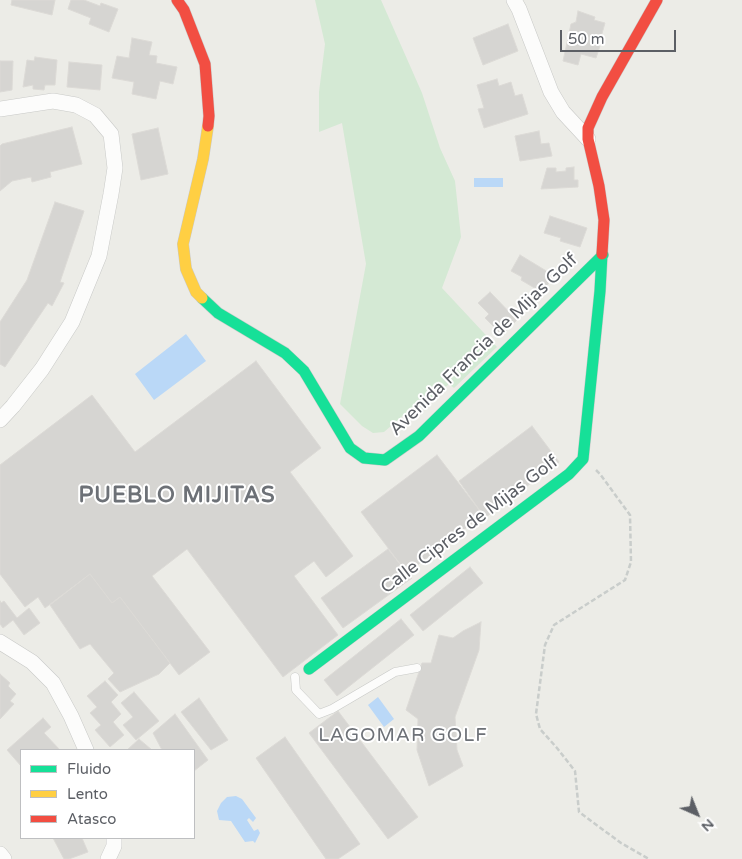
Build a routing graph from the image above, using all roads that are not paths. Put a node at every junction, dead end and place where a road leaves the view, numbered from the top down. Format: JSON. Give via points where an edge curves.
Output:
{"nodes":[{"id":1,"x":177,"y":0,"type":"edge"},
{"id":2,"x":657,"y":0,"type":"edge"},
{"id":3,"x":519,"y":3,"type":"edge"},
{"id":4,"x":0,"y":108,"type":"edge"},
{"id":5,"x":588,"y":138,"type":"junction"},
{"id":6,"x":603,"y":255,"type":"junction"},
{"id":7,"x":0,"y":420,"type":"edge"},
{"id":8,"x":0,"y":642,"type":"edge"},
{"id":9,"x":417,"y":668,"type":"dead end"},
{"id":10,"x":309,"y":669,"type":"dead end"},
{"id":11,"x":295,"y":677,"type":"dead end"},
{"id":12,"x":86,"y":749,"type":"edge"},
{"id":13,"x":114,"y":839,"type":"edge"},
{"id":14,"x":0,"y":854,"type":"edge"},
{"id":15,"x":4,"y":859,"type":"edge"},
{"id":16,"x":108,"y":859,"type":"edge"}],
"edges":[{"from":1,"to":6,"type":"street","name":"Avenida Francia de Mijas Golf","via":[[205,64],[209,116],[204,158],[183,244],[186,269],[196,292],[218,313],[285,353],[304,371],[350,448],[364,458],[384,460],[420,436]]},
{"from":2,"to":5,"type":"street","via":[[602,97],[588,128]]},
{"from":3,"to":5,"type":"street","via":[[551,92],[563,112]]},
{"from":4,"to":7,"type":"street","via":[[53,102],[76,105],[95,115],[111,134],[115,168],[99,256],[72,322],[42,369]]},
{"from":5,"to":6,"type":"street","name":"Calle Cipres de Mijas Golf","via":[[604,220]]},
{"from":6,"to":10,"type":"street","name":"Calle Cipres de Mijas Golf","via":[[583,459],[569,474]]},
{"from":8,"to":12,"type":"street","via":[[32,662],[53,683]]},
{"from":9,"to":11,"type":"lane","via":[[395,672],[319,714],[296,690]]},
{"from":13,"to":16,"type":"street"},
{"from":14,"to":15,"type":"street"}]}
